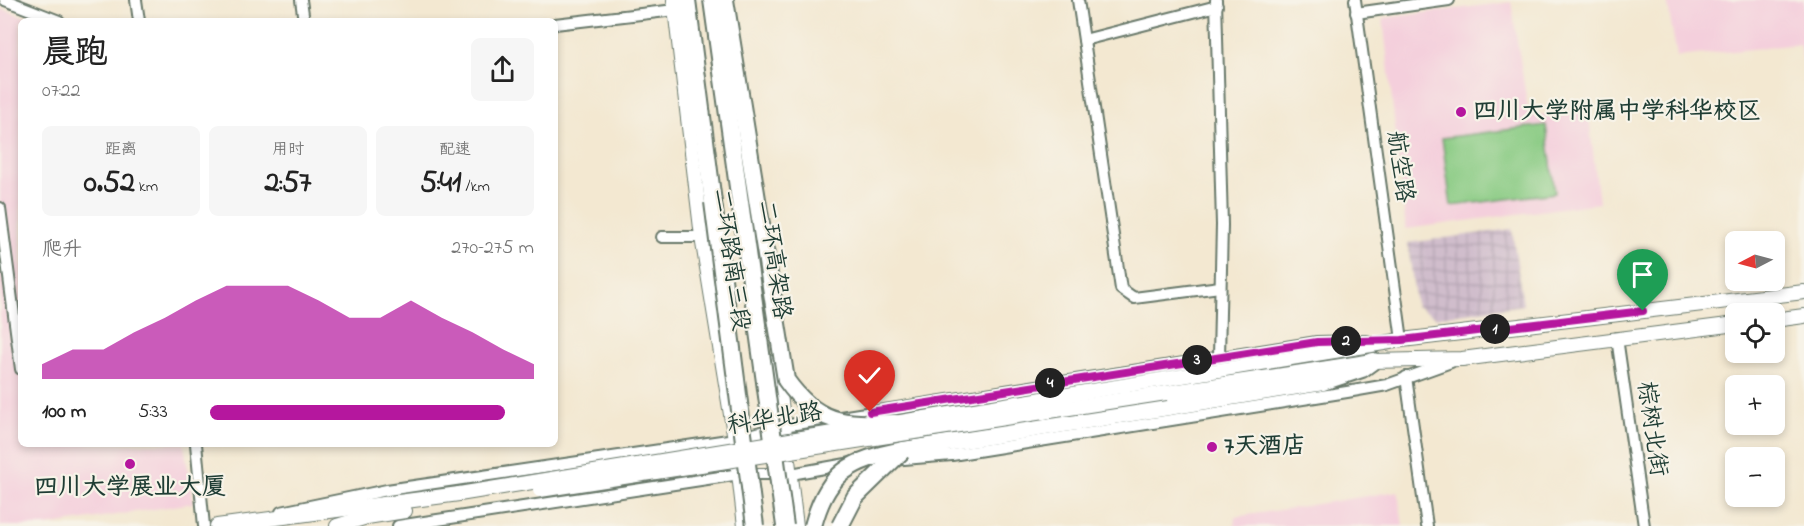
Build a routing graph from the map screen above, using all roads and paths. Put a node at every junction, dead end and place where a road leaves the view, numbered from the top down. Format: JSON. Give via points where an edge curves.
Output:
{"nodes":[{"id":1,"x":5,"y":0,"type":"edge"},
{"id":2,"x":136,"y":0,"type":"edge"},
{"id":3,"x":302,"y":0,"type":"edge"},
{"id":4,"x":712,"y":0,"type":"edge"},
{"id":5,"x":725,"y":0,"type":"edge"},
{"id":6,"x":730,"y":0,"type":"edge"},
{"id":7,"x":1078,"y":0,"type":"edge"},
{"id":8,"x":1354,"y":0,"type":"edge"},
{"id":9,"x":1449,"y":0,"type":"edge"},
{"id":10,"x":679,"y":3,"type":"edge"},
{"id":11,"x":1217,"y":3,"type":"edge"},
{"id":12,"x":1356,"y":13,"type":"junction"},
{"id":13,"x":51,"y":18,"type":"edge"},
{"id":14,"x":139,"y":18,"type":"edge"},
{"id":15,"x":304,"y":18,"type":"edge"},
{"id":16,"x":558,"y":23,"type":"edge"},
{"id":17,"x":1084,"y":40,"type":"junction"},
{"id":18,"x":713,"y":202,"type":"junction"},
{"id":19,"x":0,"y":208,"type":"edge"},
{"id":20,"x":662,"y":237,"type":"dead end"},
{"id":21,"x":702,"y":237,"type":"junction"},
{"id":22,"x":1220,"y":287,"type":"junction"},
{"id":23,"x":1804,"y":292,"type":"edge"},
{"id":24,"x":1804,"y":316,"type":"edge"},
{"id":25,"x":1785,"y":319,"type":"edge"},
{"id":26,"x":1725,"y":325,"type":"edge"},
{"id":27,"x":1617,"y":338,"type":"junction"},
{"id":28,"x":1402,"y":340,"type":"junction"},
{"id":29,"x":18,"y":346,"type":"edge"},
{"id":30,"x":1219,"y":356,"type":"junction"},
{"id":31,"x":1462,"y":359,"type":"junction"},
{"id":32,"x":1373,"y":361,"type":"junction"},
{"id":33,"x":1406,"y":377,"type":"junction"},
{"id":34,"x":1165,"y":386,"type":"junction"},
{"id":35,"x":895,"y":423,"type":"junction"},
{"id":36,"x":783,"y":426,"type":"junction"},
{"id":37,"x":735,"y":439,"type":"junction"},
{"id":38,"x":196,"y":447,"type":"edge"},
{"id":39,"x":903,"y":450,"type":"junction"},
{"id":40,"x":740,"y":474,"type":"junction"},
{"id":41,"x":791,"y":474,"type":"junction"},
{"id":42,"x":460,"y":498,"type":"junction"},
{"id":43,"x":245,"y":521,"type":"junction"},
{"id":44,"x":204,"y":526,"type":"edge"},
{"id":45,"x":218,"y":526,"type":"edge"},
{"id":46,"x":337,"y":526,"type":"edge"},
{"id":47,"x":398,"y":526,"type":"edge"},
{"id":48,"x":746,"y":526,"type":"edge"},
{"id":49,"x":755,"y":526,"type":"edge"},
{"id":50,"x":785,"y":526,"type":"edge"},
{"id":51,"x":796,"y":526,"type":"edge"},
{"id":52,"x":813,"y":526,"type":"edge"},
{"id":53,"x":840,"y":526,"type":"edge"},
{"id":54,"x":1426,"y":526,"type":"edge"},
{"id":55,"x":1644,"y":526,"type":"edge"}],
"edges":[{"from":1,"to":13,"type":"street"},
{"from":2,"to":14,"type":"street"},
{"from":3,"to":15,"type":"street"},
{"from":4,"to":50,"type":"highway","name":"二环高架路","bridge":true},
{"from":5,"to":35,"type":"highway","bridge":true,"via":[[786,380],[814,411],[834,421]]},
{"from":6,"to":36,"type":"main road","name":"二环路南三段","via":[[756,183]]},
{"from":7,"to":17,"type":"street"},
{"from":8,"to":12,"type":"street","name":"航空路"},
{"from":9,"to":12,"type":"street"},
{"from":10,"to":16,"type":"street"},
{"from":10,"to":18,"type":"highway"},
{"from":10,"to":21,"type":"main road","name":"二环路南三段"},
{"from":11,"to":17,"type":"street"},
{"from":11,"to":22,"type":"street"},
{"from":12,"to":28,"type":"street","name":"航空路"},
{"from":17,"to":22,"type":"street","via":[[1121,289],[1134,298]]},
{"from":18,"to":48,"type":"highway","bridge":true,"via":[[729,391]]},
{"from":18,"to":49,"type":"highway","bridge":true},
{"from":19,"to":29,"type":"street"},
{"from":20,"to":21,"type":"street"},
{"from":21,"to":37,"type":"main road","name":"二环路南三段"},
{"from":22,"to":30,"type":"street"},
{"from":23,"to":28,"type":"main road","name":"科华北路"},
{"from":24,"to":25,"type":"main road"},
{"from":26,"to":27,"type":"main road","name":"科华北路"},
{"from":27,"to":31,"type":"main road","name":"科华北路"},
{"from":27,"to":55,"type":"street","name":"棕树北街"},
{"from":28,"to":30,"type":"street","via":[[1317,342]]},
{"from":28,"to":34,"type":"main road","name":"科华北路"},
{"from":30,"to":36,"type":"street"},
{"from":31,"to":32,"type":"main road","name":"科华北路"},
{"from":31,"to":33,"type":"street"},
{"from":32,"to":34,"type":"main road","name":"科华北路"},
{"from":32,"to":39,"type":"highway","via":[[1362,369],[1323,382]]},
{"from":33,"to":41,"type":"street","via":[[1347,392],[964,453],[849,463]]},
{"from":33,"to":54,"type":"street"},
{"from":34,"to":35,"type":"main road","name":"科华北路","bridge":true},
{"from":34,"to":42,"type":"main road","bridge":true},
{"from":35,"to":42,"type":"main road","name":"科华北路","bridge":true},
{"from":36,"to":37,"type":"street"},
{"from":36,"to":41,"type":"main road","name":"二环路南三段"},
{"from":37,"to":40,"type":"main road","name":"二环路南三段"},
{"from":37,"to":43,"type":"street","via":[[387,490]]},
{"from":38,"to":44,"type":"street"},
{"from":39,"to":52,"type":"highway","bridge":true,"via":[[853,463],[819,501]]},
{"from":39,"to":53,"type":"highway","bridge":true,"via":[[855,497]]},
{"from":40,"to":41,"type":"street"},
{"from":40,"to":47,"type":"street"},
{"from":40,"to":48,"type":"main road","name":"二环路南三段"},
{"from":41,"to":51,"type":"main road","name":"二环路南三段"},
{"from":42,"to":43,"type":"main road","name":"科华北路"},
{"from":42,"to":46,"type":"main road","name":"科华北路"},
{"from":43,"to":45,"type":"main road","name":"科华北路"}]}
